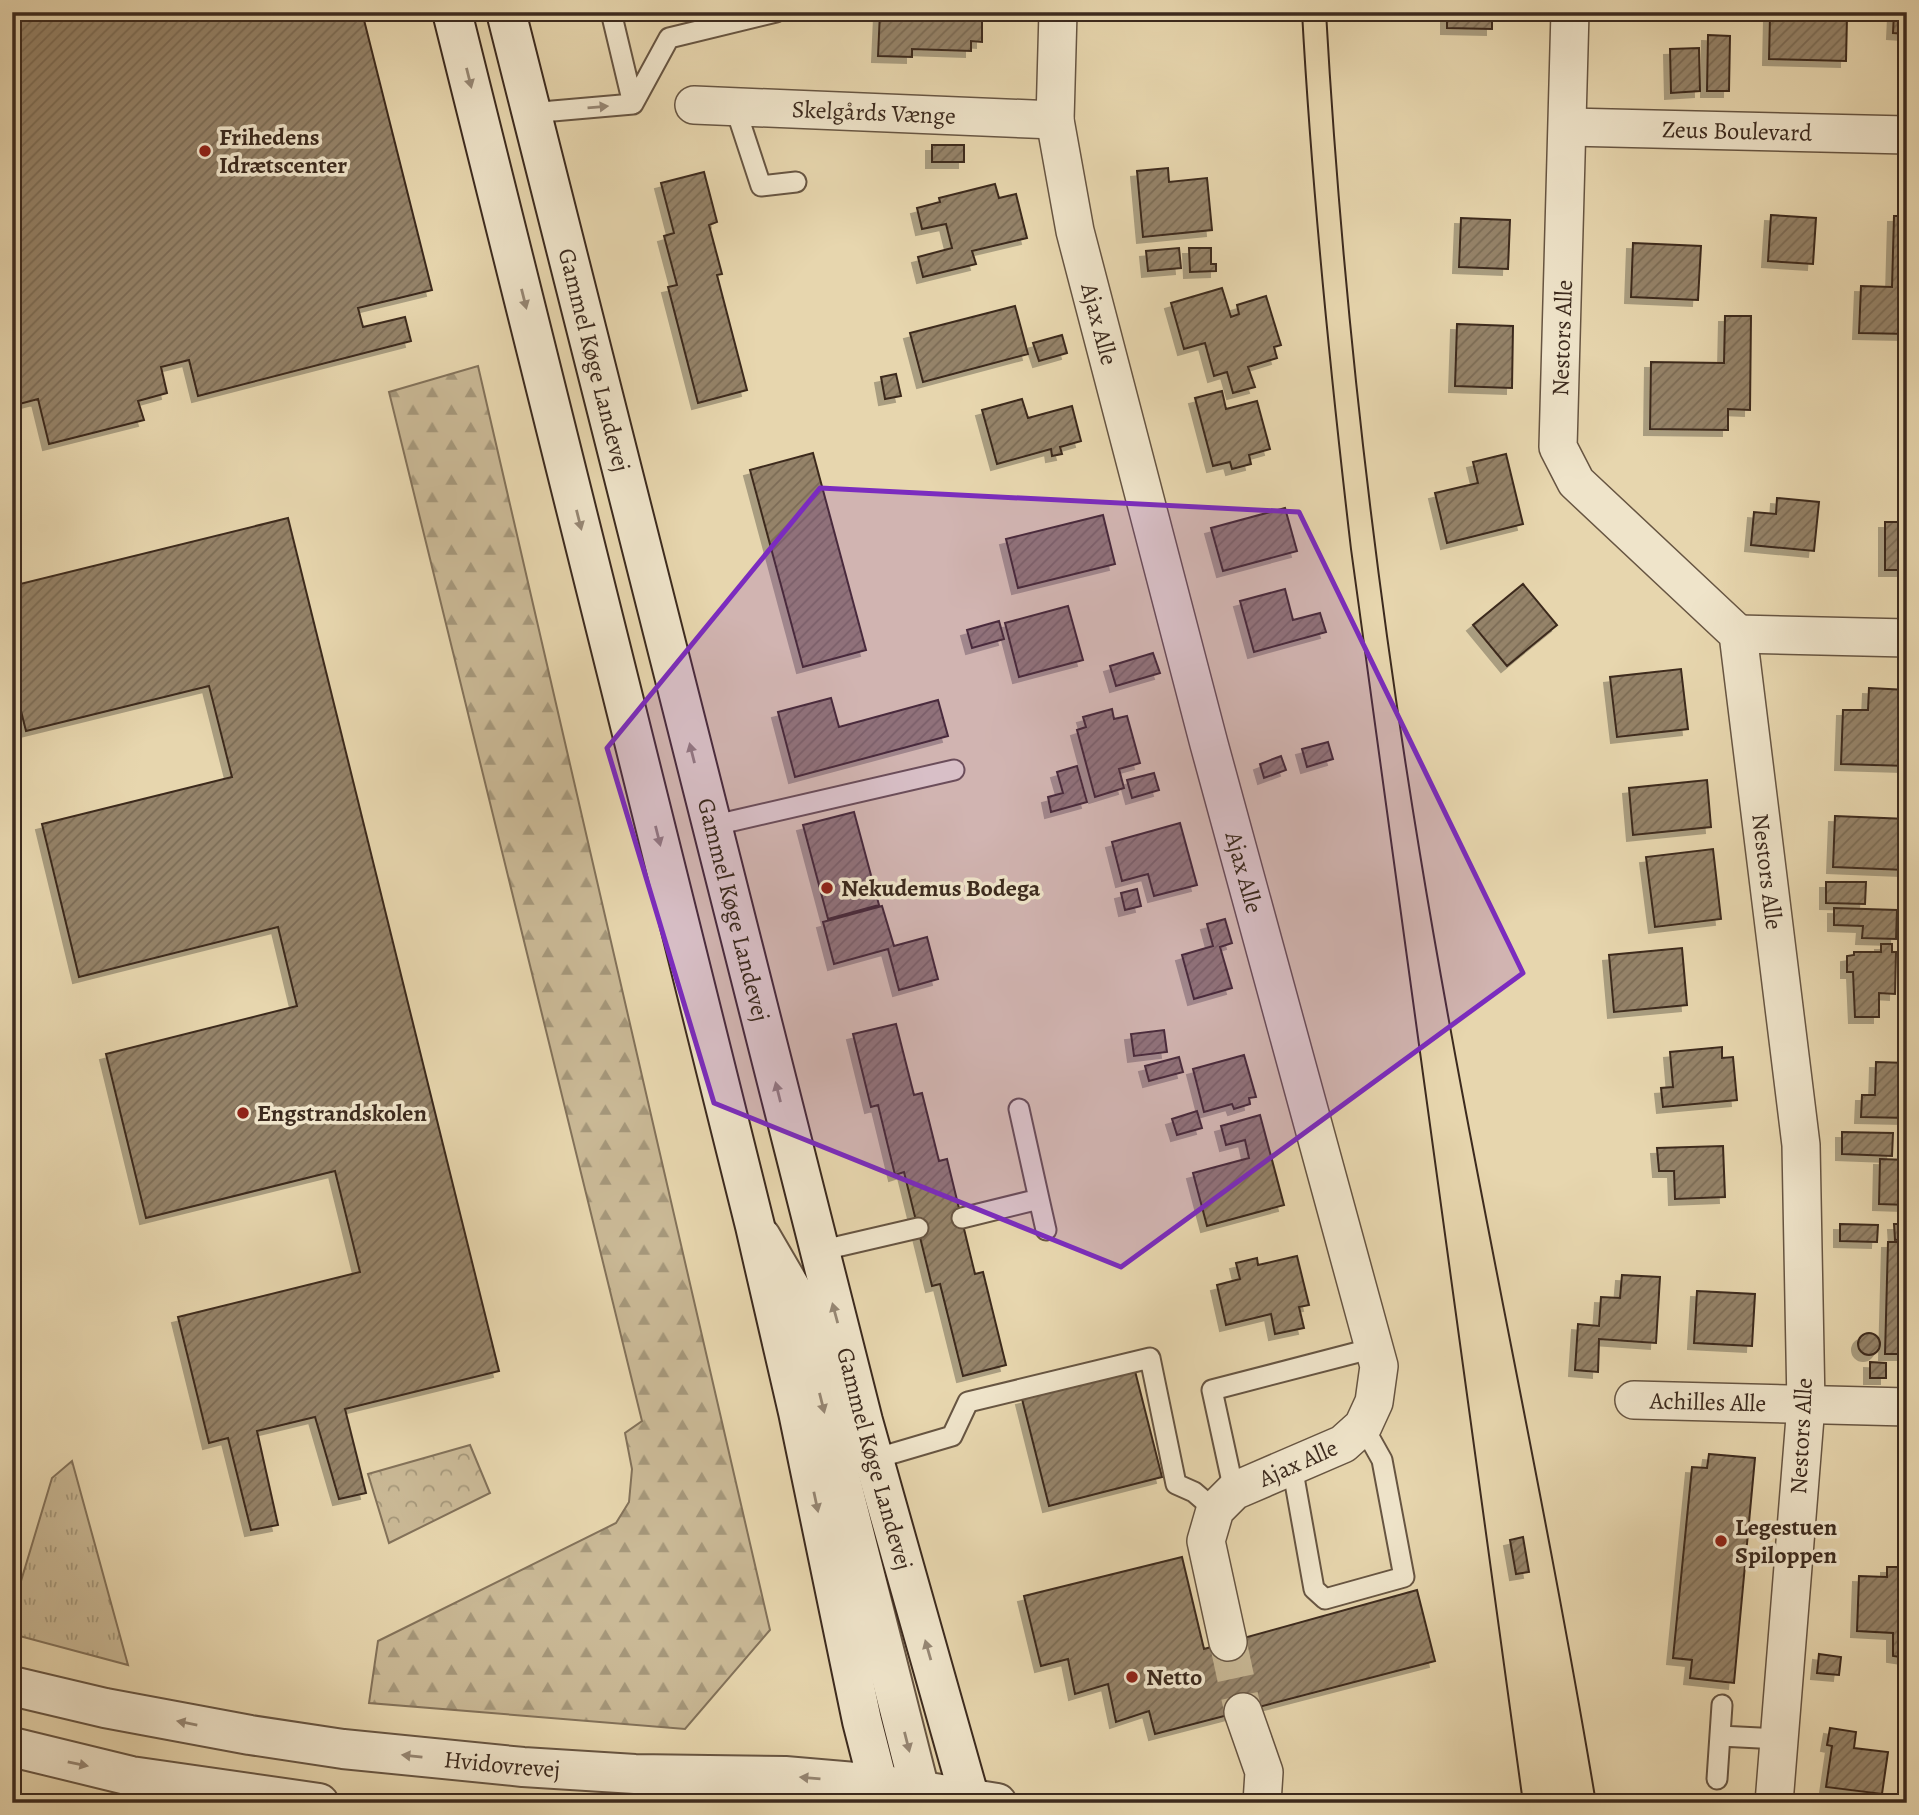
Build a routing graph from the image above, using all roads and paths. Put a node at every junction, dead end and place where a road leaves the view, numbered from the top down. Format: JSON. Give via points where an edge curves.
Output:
{"nodes":[{"id":1,"x":452,"y":12,"type":"edge"},
{"id":2,"x":506,"y":12,"type":"edge"},
{"id":3,"x":611,"y":12,"type":"edge"},
{"id":4,"x":776,"y":12,"type":"edge"},
{"id":5,"x":1058,"y":12,"type":"edge"},
{"id":6,"x":1570,"y":12,"type":"edge"},
{"id":7,"x":633,"y":104,"type":"junction"},
{"id":8,"x":694,"y":105,"type":"dead end"},
{"id":9,"x":735,"y":107,"type":"junction"},
{"id":10,"x":530,"y":113,"type":"junction"},
{"id":11,"x":1055,"y":120,"type":"junction"},
{"id":12,"x":1569,"y":127,"type":"junction"},
{"id":13,"x":1907,"y":135,"type":"edge"},
{"id":14,"x":796,"y":182,"type":"dead end"},
{"id":15,"x":1738,"y":634,"type":"junction"},
{"id":16,"x":1907,"y":638,"type":"edge"},
{"id":17,"x":954,"y":770,"type":"dead end"},
{"id":18,"x":710,"y":826,"type":"junction"},
{"id":19,"x":1019,"y":1109,"type":"dead end"},
{"id":20,"x":1039,"y":1199,"type":"junction"},
{"id":21,"x":962,"y":1217,"type":"dead end"},
{"id":22,"x":918,"y":1228,"type":"dead end"},
{"id":23,"x":1046,"y":1230,"type":"dead end"},
{"id":24,"x":819,"y":1251,"type":"junction"},
{"id":25,"x":1374,"y":1349,"type":"junction"},
{"id":26,"x":1634,"y":1400,"type":"dead end"},
{"id":27,"x":1806,"y":1405,"type":"junction"},
{"id":28,"x":1907,"y":1407,"type":"edge"},
{"id":29,"x":1363,"y":1426,"type":"junction"},
{"id":30,"x":874,"y":1459,"type":"junction"},
{"id":31,"x":1292,"y":1466,"type":"junction"},
{"id":32,"x":1224,"y":1500,"type":"junction"},
{"id":33,"x":1228,"y":1642,"type":"tunnel mouth"},
{"id":34,"x":12,"y":1686,"type":"edge"},
{"id":35,"x":1722,"y":1705,"type":"dead end"},
{"id":36,"x":1243,"y":1712,"type":"tunnel mouth"},
{"id":37,"x":1720,"y":1736,"type":"junction"},
{"id":38,"x":1779,"y":1739,"type":"junction"},
{"id":39,"x":12,"y":1747,"type":"edge"},
{"id":40,"x":1717,"y":1779,"type":"dead end"},
{"id":41,"x":937,"y":1796,"type":"edge"},
{"id":42,"x":318,"y":1803,"type":"edge"},
{"id":43,"x":1262,"y":1803,"type":"edge"},
{"id":44,"x":1774,"y":1803,"type":"edge"}],
"edges":[{"from":1,"to":41,"type":"main road","one_way":true,"via":[[755,1226],[859,1709]]},
{"from":2,"to":10,"type":"main road","name":"Gammel Køge Landevej"},
{"from":3,"to":7,"type":"lane"},
{"from":4,"to":7,"type":"lane","via":[[669,38]]},
{"from":5,"to":11,"type":"street","name":"Ajax Alle"},
{"from":6,"to":12,"type":"street","name":"Nestors Alle"},
{"from":10,"to":7,"type":"lane","one_way":true},
{"from":8,"to":9,"type":"street","name":"Skelgårds Vænge"},
{"from":9,"to":11,"type":"street","name":"Skelgårds Vænge"},
{"from":9,"to":14,"type":"lane","via":[[761,186]]},
{"from":18,"to":10,"type":"main road","name":"Gammel Køge Landevej","one_way":true},
{"from":11,"to":25,"type":"street","name":"Ajax Alle","via":[[1075,231],[1096,312]]},
{"from":12,"to":13,"type":"street","name":"Zeus Boulevard"},
{"from":12,"to":15,"type":"street","name":"Nestors Alle","via":[[1559,447],[1576,482]]},
{"from":15,"to":16,"type":"street"},
{"from":15,"to":27,"type":"street","name":"Nestors Alle","via":[[1801,1145]]},
{"from":17,"to":18,"type":"lane"},
{"from":24,"to":18,"type":"main road","name":"Gammel Køge Landevej","one_way":true},
{"from":19,"to":20,"type":"lane"},
{"from":20,"to":21,"type":"lane"},
{"from":20,"to":23,"type":"lane"},
{"from":22,"to":24,"type":"lane"},
{"from":30,"to":24,"type":"main road","name":"Gammel Køge Landevej","one_way":true},
{"from":25,"to":29,"type":"street","name":"Ajax Alle","via":[[1379,1366],[1374,1402]]},
{"from":25,"to":32,"type":"lane","via":[[1212,1390]]},
{"from":26,"to":27,"type":"street","name":"Achilles Alle"},
{"from":27,"to":28,"type":"street","name":"Achilles Alle"},
{"from":27,"to":38,"type":"street","name":"Nestors Alle"},
{"from":29,"to":31,"type":"street","name":"Ajax Alle","via":[[1343,1444]]},
{"from":29,"to":31,"type":"lane","via":[[1382,1460],[1404,1577],[1325,1599],[1314,1589]]},
{"from":30,"to":32,"type":"lane","via":[[952,1436],[968,1402],[1150,1359],[1177,1484]]},
{"from":41,"to":30,"type":"main road","name":"Gammel Køge Landevej","one_way":true},
{"from":31,"to":32,"type":"street","name":"Ajax Alle"},
{"from":32,"to":33,"type":"street","via":[[1206,1541]]},
{"from":41,"to":34,"type":"main road","name":"Hvidovrevej","one_way":true,"via":[[785,1776],[535,1768],[343,1749],[132,1713]]},
{"from":35,"to":37,"type":"lane"},
{"from":36,"to":43,"type":"street","via":[[1264,1772]]},
{"from":37,"to":38,"type":"lane"},
{"from":37,"to":40,"type":"lane"},
{"from":38,"to":44,"type":"street","name":"Nestors Alle"},
{"from":39,"to":42,"type":"main road","one_way":true,"via":[[131,1776]]}]}
